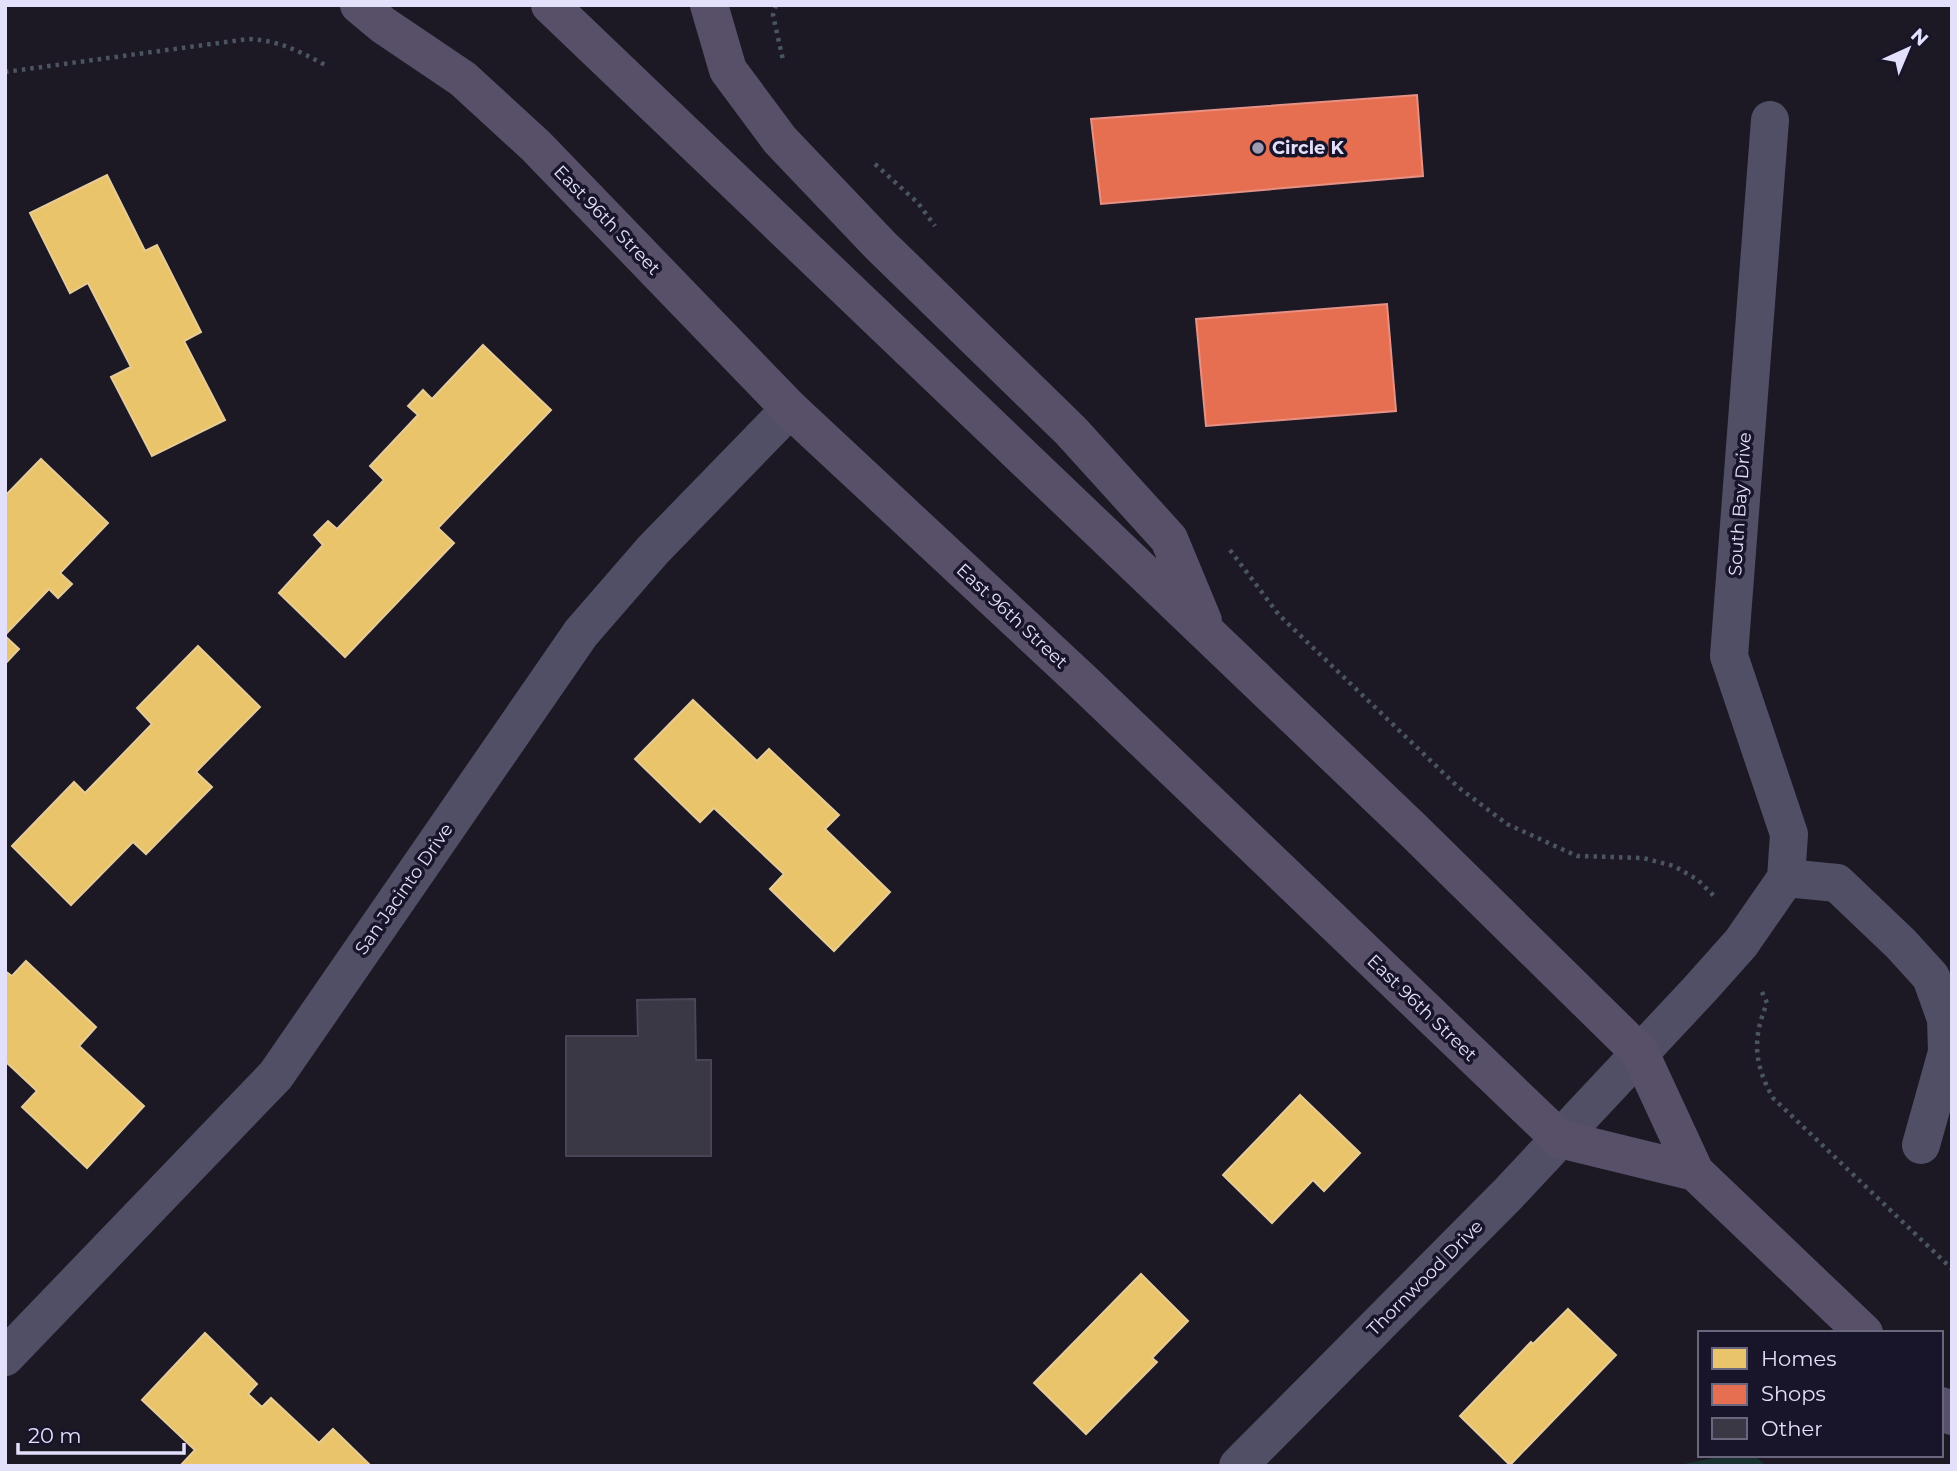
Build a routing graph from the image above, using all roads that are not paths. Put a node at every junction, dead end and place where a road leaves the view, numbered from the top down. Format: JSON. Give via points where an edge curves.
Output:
{"nodes":[{"id":1,"x":359,"y":5,"type":"edge"},
{"id":2,"x":550,"y":5,"type":"edge"},
{"id":3,"x":709,"y":5,"type":"edge"},
{"id":4,"x":1770,"y":120,"type":"dead end"},
{"id":5,"x":790,"y":409,"type":"junction"},
{"id":6,"x":1209,"y":636,"type":"junction"},
{"id":7,"x":1786,"y":878,"type":"junction"},
{"id":8,"x":1640,"y":1053,"type":"junction"},
{"id":9,"x":1560,"y":1139,"type":"junction"},
{"id":10,"x":1921,"y":1145,"type":"dead end"},
{"id":11,"x":1695,"y":1172,"type":"junction"},
{"id":12,"x":1862,"y":1331,"type":"edge"},
{"id":13,"x":5,"y":1357,"type":"edge"},
{"id":14,"x":1238,"y":1466,"type":"edge"}],
"edges":[{"from":1,"to":5,"type":"main road","name":"East 96th Street","via":[[463,79],[536,146]]},
{"from":2,"to":6,"type":"main road"},
{"from":3,"to":6,"type":"main road","via":[[727,70],[780,140],[881,246],[1071,431],[1169,538]]},
{"from":4,"to":7,"type":"street","name":"South Bay Drive","via":[[1729,656],[1789,834]]},
{"from":5,"to":9,"type":"main road","name":"East 96th Street","via":[[1081,680]]},
{"from":5,"to":13,"type":"street","name":"San Jacinto Drive","via":[[653,550],[581,633],[276,1075]]},
{"from":6,"to":8,"type":"main road"},
{"from":7,"to":8,"type":"street","via":[[1741,943]]},
{"from":7,"to":10,"type":"street","via":[[1837,883],[1931,977],[1946,1019],[1947,1052]]},
{"from":8,"to":9,"type":"street","name":"Thornwood Drive"},
{"from":8,"to":11,"type":"main road"},
{"from":9,"to":11,"type":"main road"},
{"from":9,"to":14,"type":"street","name":"Thornwood Drive"},
{"from":11,"to":12,"type":"main road"}]}
